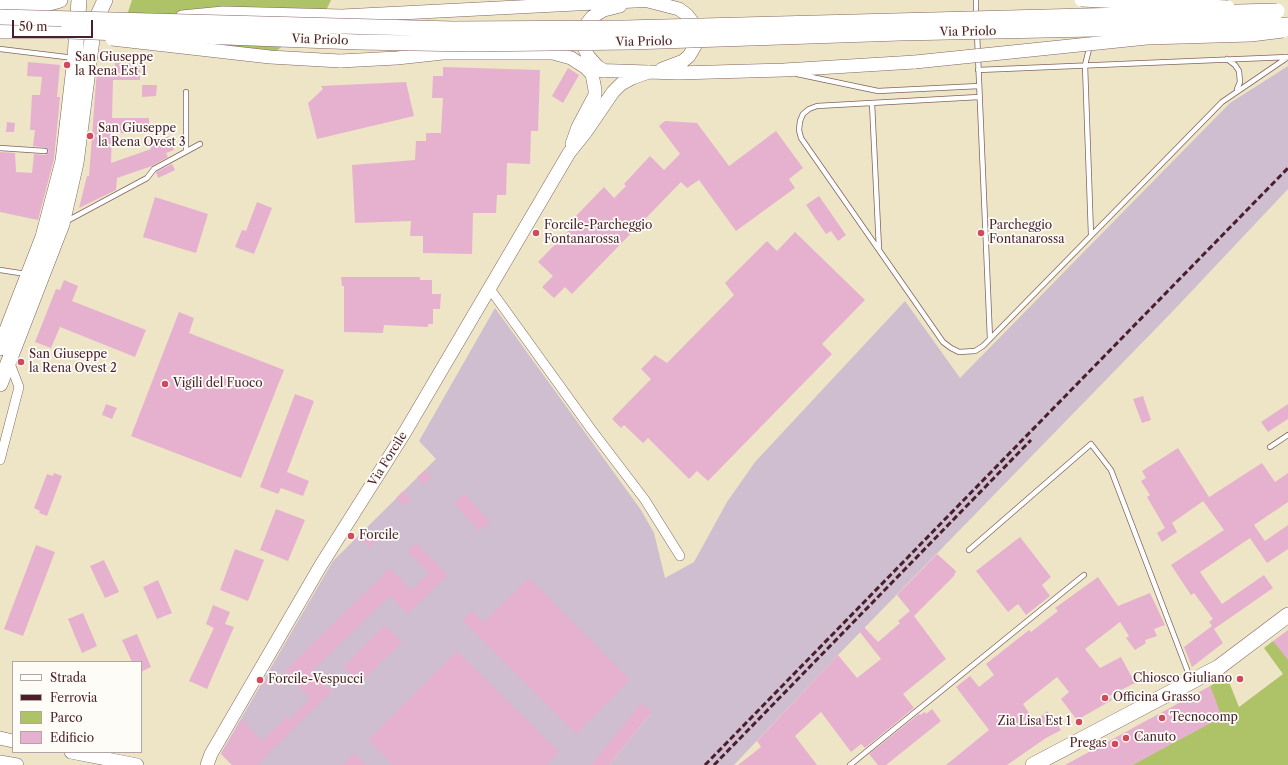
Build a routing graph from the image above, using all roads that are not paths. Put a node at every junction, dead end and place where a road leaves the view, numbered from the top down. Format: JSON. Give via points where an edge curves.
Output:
{"nodes":[{"id":1,"x":60,"y":0,"type":"edge"},
{"id":2,"x":79,"y":0,"type":"edge"},
{"id":3,"x":105,"y":0,"type":"edge"},
{"id":4,"x":976,"y":0,"type":"edge"},
{"id":5,"x":1081,"y":0,"type":"edge"},
{"id":6,"x":1101,"y":0,"type":"edge"},
{"id":7,"x":647,"y":1,"type":"edge"},
{"id":8,"x":0,"y":3,"type":"edge"},
{"id":9,"x":1284,"y":15,"type":"edge"},
{"id":10,"x":0,"y":17,"type":"edge"},
{"id":11,"x":146,"y":20,"type":"junction"},
{"id":12,"x":1096,"y":20,"type":"junction"},
{"id":13,"x":976,"y":22,"type":"junction"},
{"id":14,"x":1288,"y":30,"type":"edge"},
{"id":15,"x":0,"y":31,"type":"edge"},
{"id":16,"x":67,"y":31,"type":"junction"},
{"id":17,"x":0,"y":50,"type":"edge"},
{"id":18,"x":1288,"y":57,"type":"edge"},
{"id":19,"x":75,"y":58,"type":"junction"},
{"id":20,"x":1227,"y":59,"type":"junction"},
{"id":21,"x":1085,"y":65,"type":"junction"},
{"id":22,"x":596,"y":69,"type":"junction"},
{"id":23,"x":784,"y":70,"type":"junction"},
{"id":24,"x":978,"y":70,"type":"junction"},
{"id":25,"x":652,"y":72,"type":"junction"},
{"id":26,"x":979,"y":86,"type":"junction"},
{"id":27,"x":1236,"y":91,"type":"junction"},
{"id":28,"x":186,"y":92,"type":"dead end"},
{"id":29,"x":979,"y":97,"type":"junction"},
{"id":30,"x":872,"y":103,"type":"junction"},
{"id":31,"x":200,"y":144,"type":"dead end"},
{"id":32,"x":0,"y":148,"type":"edge"},
{"id":33,"x":45,"y":151,"type":"dead end"},
{"id":34,"x":186,"y":152,"type":"junction"},
{"id":35,"x":569,"y":153,"type":"junction"},
{"id":36,"x":55,"y":222,"type":"junction"},
{"id":37,"x":1091,"y":235,"type":"junction"},
{"id":38,"x":879,"y":250,"type":"junction"},
{"id":39,"x":0,"y":270,"type":"edge"},
{"id":40,"x":30,"y":274,"type":"junction"},
{"id":41,"x":490,"y":289,"type":"junction"},
{"id":42,"x":12,"y":336,"type":"junction"},
{"id":43,"x":990,"y":339,"type":"junction"},
{"id":44,"x":0,"y":348,"type":"edge"},
{"id":45,"x":9,"y":361,"type":"junction"},
{"id":46,"x":0,"y":384,"type":"edge"},
{"id":47,"x":1288,"y":435,"type":"edge"},
{"id":48,"x":1270,"y":447,"type":"dead end"},
{"id":49,"x":0,"y":460,"type":"edge"},
{"id":50,"x":969,"y":550,"type":"dead end"},
{"id":51,"x":680,"y":556,"type":"dead end"},
{"id":52,"x":1084,"y":575,"type":"dead end"},
{"id":53,"x":1288,"y":615,"type":"edge"},
{"id":54,"x":1192,"y":681,"type":"junction"},
{"id":55,"x":0,"y":738,"type":"edge"},
{"id":56,"x":12,"y":741,"type":"edge"},
{"id":57,"x":74,"y":753,"type":"edge"},
{"id":58,"x":98,"y":761,"type":"edge"},
{"id":59,"x":0,"y":762,"type":"edge"},
{"id":60,"x":17,"y":765,"type":"edge"},
{"id":61,"x":137,"y":765,"type":"edge"},
{"id":62,"x":207,"y":765,"type":"edge"},
{"id":63,"x":850,"y":765,"type":"edge"},
{"id":64,"x":1032,"y":765,"type":"edge"}],
"edges":[{"from":1,"to":8,"type":"main road","via":[[42,5]]},
{"from":2,"to":19,"type":"main road"},
{"from":3,"to":36,"type":"main road","via":[[94,24],[76,163]]},
{"from":4,"to":13,"type":"lane"},
{"from":5,"to":9,"type":"street","bridge":true,"via":[[1205,5]]},
{"from":6,"to":12,"type":"lane"},
{"from":7,"to":11,"type":"street","bridge":true,"via":[[342,16],[223,12]]},
{"from":7,"to":22,"type":"street","via":[[604,10],[592,17],[585,26],[582,36],[584,47]]},
{"from":7,"to":25,"type":"street","via":[[679,9],[694,24],[696,33],[696,44],[689,56],[683,61]]},
{"from":9,"to":11,"type":"main road","name":"Via Priolo","bridge":true,"via":[[453,29]]},
{"from":9,"to":12,"type":"lane"},
{"from":9,"to":16,"type":"main road","name":"Via Priolo","bridge":true,"via":[[900,33],[631,42],[471,44]]},
{"from":10,"to":11,"type":"main road","name":"Via Priolo","bridge":true},
{"from":12,"to":13,"type":"lane"},
{"from":12,"to":21,"type":"lane"},
{"from":13,"to":24,"type":"lane"},
{"from":14,"to":23,"type":"street","bridge":true,"via":[[1251,35],[1147,38],[967,58]]},
{"from":15,"to":16,"type":"main road","name":"Via Priolo"},
{"from":16,"to":22,"type":"street","bridge":true,"via":[[121,40],[270,57],[340,61],[443,53],[553,53]]},
{"from":17,"to":19,"type":"lane"},
{"from":18,"to":20,"type":"lane"},
{"from":18,"to":27,"type":"lane"},
{"from":19,"to":36,"type":"main road","via":[[60,152]]},
{"from":20,"to":21,"type":"lane"},
{"from":20,"to":27,"type":"lane","via":[[1240,71],[1240,82]]},
{"from":21,"to":24,"type":"lane"},
{"from":21,"to":37,"type":"lane"},
{"from":22,"to":25,"type":"street"},
{"from":22,"to":35,"type":"street","via":[[595,95],[578,127]]},
{"from":23,"to":25,"type":"street"},
{"from":23,"to":26,"type":"lane","via":[[815,79],[878,91]]},
{"from":24,"to":26,"type":"lane"},
{"from":25,"to":35,"type":"street","via":[[621,84]]},
{"from":26,"to":29,"type":"lane"},
{"from":27,"to":37,"type":"lane","via":[[1209,114]]},
{"from":28,"to":34,"type":"lane"},
{"from":29,"to":30,"type":"lane"},
{"from":29,"to":43,"type":"lane"},
{"from":30,"to":38,"type":"lane"},
{"from":30,"to":38,"type":"lane","via":[[817,106],[809,109],[800,121],[799,130],[801,138]]},
{"from":31,"to":34,"type":"lane"},
{"from":32,"to":33,"type":"lane"},
{"from":34,"to":36,"type":"lane","via":[[154,170],[147,178]]},
{"from":35,"to":41,"type":"street","name":"Via Forcile"},
{"from":36,"to":40,"type":"main road"},
{"from":36,"to":42,"type":"main road"},
{"from":37,"to":43,"type":"lane"},
{"from":38,"to":43,"type":"lane","via":[[943,342],[959,352],[976,351]]},
{"from":39,"to":40,"type":"lane"},
{"from":40,"to":42,"type":"main road"},
{"from":41,"to":51,"type":"street","via":[[645,500]]},
{"from":41,"to":62,"type":"street","name":"Via Forcile","via":[[405,432],[321,565]]},
{"from":42,"to":44,"type":"main road"},
{"from":42,"to":45,"type":"main road"},
{"from":45,"to":46,"type":"main road"},
{"from":45,"to":49,"type":"street","via":[[20,387]]},
{"from":47,"to":48,"type":"lane"},
{"from":50,"to":54,"type":"lane","via":[[1091,444],[1111,470]]},
{"from":52,"to":63,"type":"lane"},
{"from":53,"to":54,"type":"main road","via":[[1219,667]]},
{"from":54,"to":64,"type":"main road"},
{"from":55,"to":56,"type":"street"},
{"from":57,"to":58,"type":"street"},
{"from":58,"to":61,"type":"street"},
{"from":59,"to":60,"type":"street"}]}
